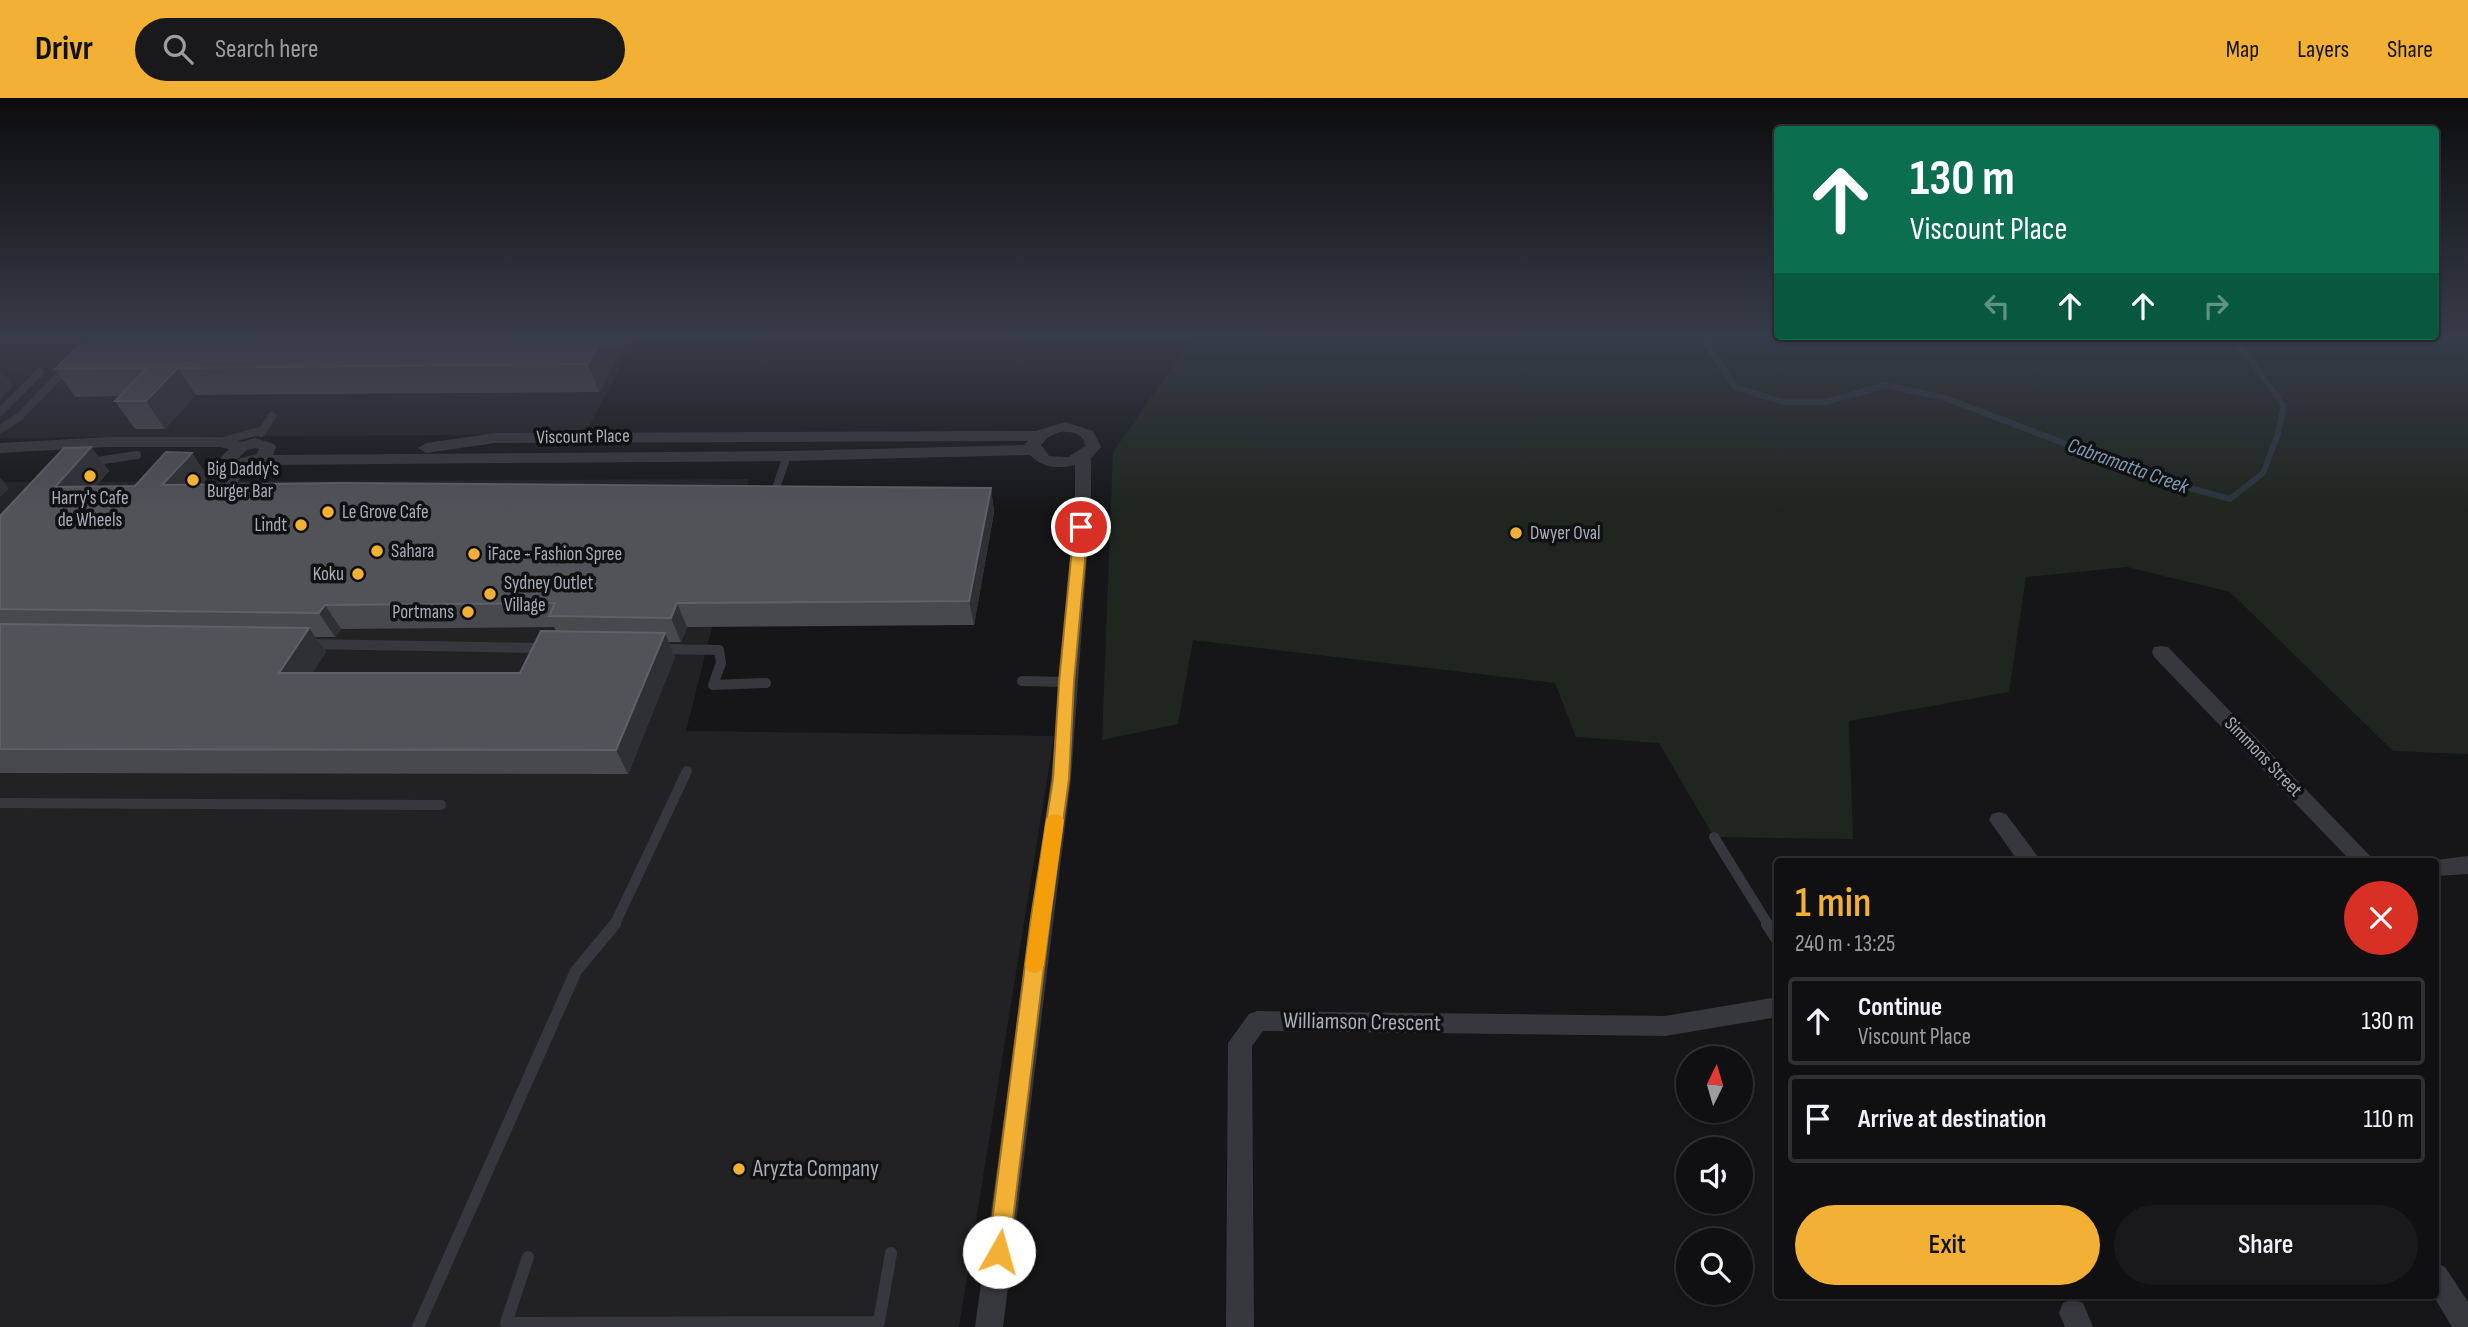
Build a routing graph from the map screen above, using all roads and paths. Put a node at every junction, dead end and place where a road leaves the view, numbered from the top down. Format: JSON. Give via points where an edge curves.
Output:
{"nodes":[{"id":1,"x":16,"y":396,"type":"edge"},
{"id":2,"x":40,"y":396,"type":"edge"},
{"id":3,"x":0,"y":412,"type":"edge"},
{"id":4,"x":272,"y":416,"type":"dead end"},
{"id":5,"x":0,"y":429,"type":"edge"},
{"id":6,"x":220,"y":442,"type":"junction"},
{"id":7,"x":1036,"y":443,"type":"junction"},
{"id":8,"x":0,"y":448,"type":"edge"},
{"id":9,"x":252,"y":450,"type":"junction"},
{"id":10,"x":137,"y":455,"type":"junction"},
{"id":11,"x":787,"y":456,"type":"junction"},
{"id":12,"x":1083,"y":458,"type":"junction"},
{"id":13,"x":0,"y":461,"type":"edge"},
{"id":14,"x":78,"y":465,"type":"edge"},
{"id":15,"x":228,"y":488,"type":"edge"},
{"id":16,"x":776,"y":488,"type":"edge"},
{"id":17,"x":292,"y":644,"type":"edge"},
{"id":18,"x":556,"y":648,"type":"edge"},
{"id":19,"x":653,"y":649,"type":"edge"},
{"id":20,"x":2161,"y":652,"type":"dead end"},
{"id":21,"x":1021,"y":681,"type":"dead end"},
{"id":22,"x":1067,"y":682,"type":"junction"},
{"id":23,"x":766,"y":683,"type":"dead end"},
{"id":24,"x":687,"y":771,"type":"dead end"},
{"id":25,"x":0,"y":803,"type":"edge"},
{"id":26,"x":441,"y":805,"type":"dead end"},
{"id":27,"x":1999,"y":820,"type":"dead end"},
{"id":28,"x":1714,"y":837,"type":"dead end"},
{"id":29,"x":2028,"y":858,"type":"edge"},
{"id":30,"x":2361,"y":858,"type":"edge"},
{"id":31,"x":2468,"y":865,"type":"edge"},
{"id":32,"x":2439,"y":867,"type":"edge"},
{"id":33,"x":1774,"y":934,"type":"edge"},
{"id":34,"x":1774,"y":1008,"type":"edge"},
{"id":35,"x":891,"y":1253,"type":"dead end"},
{"id":36,"x":528,"y":1257,"type":"dead end"},
{"id":37,"x":2439,"y":1281,"type":"edge"},
{"id":38,"x":418,"y":1327,"type":"edge"},
{"id":39,"x":989,"y":1327,"type":"edge"},
{"id":40,"x":1240,"y":1327,"type":"edge"},
{"id":41,"x":2468,"y":1327,"type":"edge"}],
"edges":[{"from":1,"to":3,"type":"lane"},
{"from":2,"to":5,"type":"lane","via":[[19,418]]},
{"from":4,"to":9,"type":"lane"},
{"from":6,"to":8,"type":"street","name":"Viscount Place"},
{"from":6,"to":9,"type":"street","name":"Viscount Place"},
{"from":6,"to":9,"type":"lane"},
{"from":7,"to":9,"type":"street","name":"Viscount Place","via":[[495,438],[396,451]]},
{"from":7,"to":11,"type":"street","name":"Viscount Place"},
{"from":7,"to":12,"type":"street","via":[[1044,460]]},
{"from":7,"to":12,"type":"street","via":[[1065,427],[1083,431],[1093,441]]},
{"from":9,"to":10,"type":"street","name":"Viscount Place"},
{"from":9,"to":11,"type":"street","name":"Viscount Place"},
{"from":9,"to":15,"type":"lane"},
{"from":10,"to":13,"type":"street","name":"Viscount Place"},
{"from":10,"to":14,"type":"lane"},
{"from":11,"to":16,"type":"lane"},
{"from":12,"to":22,"type":"street"},
{"from":17,"to":18,"type":"lane"},
{"from":19,"to":23,"type":"lane","via":[[719,650],[721,663],[713,685]]},
{"from":20,"to":30,"type":"street","name":"Simmons Street"},
{"from":21,"to":22,"type":"lane"},
{"from":22,"to":39,"type":"street","via":[[1061,779]]},
{"from":24,"to":38,"type":"lane","via":[[614,927],[576,971]]},
{"from":25,"to":26,"type":"lane"},
{"from":27,"to":29,"type":"street"},
{"from":28,"to":33,"type":"lane"},
{"from":31,"to":32,"type":"street"},
{"from":34,"to":40,"type":"street","name":"Williamson Crescent","via":[[1665,1026],[1257,1020],[1240,1043]]},
{"from":35,"to":36,"type":"lane","via":[[879,1322],[506,1324]]},
{"from":37,"to":41,"type":"street"}]}
